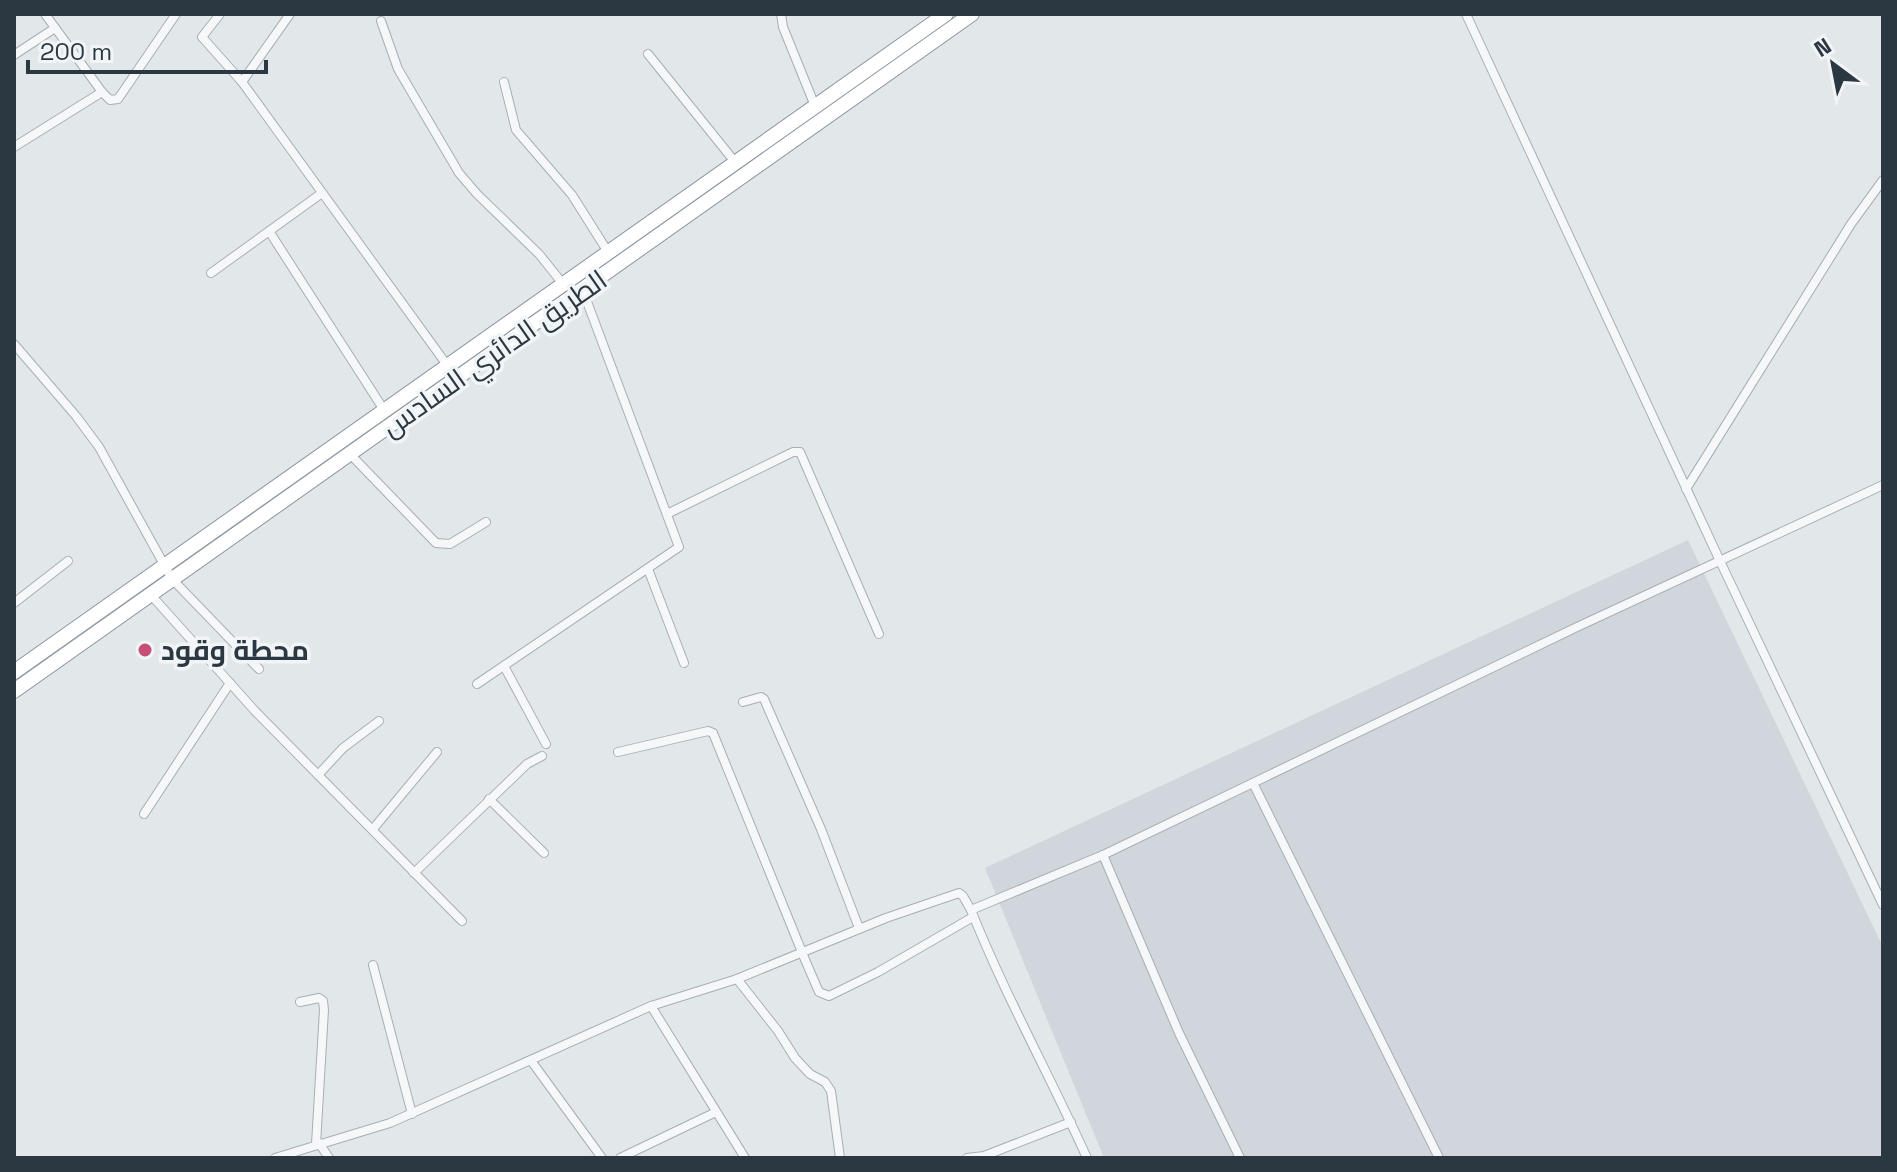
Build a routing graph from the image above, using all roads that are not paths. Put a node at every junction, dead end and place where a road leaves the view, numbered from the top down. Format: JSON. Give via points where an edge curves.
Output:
{"nodes":[{"id":1,"x":176,"y":14,"type":"edge"},
{"id":2,"x":220,"y":14,"type":"edge"},
{"id":3,"x":290,"y":14,"type":"edge"},
{"id":4,"x":781,"y":14,"type":"edge"},
{"id":5,"x":946,"y":14,"type":"edge"},
{"id":6,"x":972,"y":14,"type":"edge"},
{"id":7,"x":1466,"y":14,"type":"edge"},
{"id":8,"x":48,"y":15,"type":"edge"},
{"id":9,"x":381,"y":21,"type":"dead end"},
{"id":10,"x":55,"y":28,"type":"junction"},
{"id":11,"x":648,"y":54,"type":"dead end"},
{"id":12,"x":14,"y":55,"type":"edge"},
{"id":13,"x":242,"y":82,"type":"junction"},
{"id":14,"x":504,"y":82,"type":"dead end"},
{"id":15,"x":102,"y":92,"type":"junction"},
{"id":16,"x":815,"y":106,"type":"junction"},
{"id":17,"x":14,"y":147,"type":"edge"},
{"id":18,"x":735,"y":162,"type":"junction"},
{"id":19,"x":1883,"y":180,"type":"edge"},
{"id":20,"x":322,"y":193,"type":"junction"},
{"id":21,"x":269,"y":231,"type":"junction"},
{"id":22,"x":608,"y":252,"type":"junction"},
{"id":23,"x":211,"y":273,"type":"dead end"},
{"id":24,"x":563,"y":284,"type":"junction"},
{"id":25,"x":583,"y":291,"type":"junction"},
{"id":26,"x":549,"y":294,"type":"junction"},
{"id":27,"x":558,"y":307,"type":"junction"},
{"id":28,"x":14,"y":344,"type":"edge"},
{"id":29,"x":447,"y":365,"type":"junction"},
{"id":30,"x":384,"y":410,"type":"junction"},
{"id":31,"x":350,"y":454,"type":"junction"},
{"id":32,"x":1883,"y":485,"type":"edge"},
{"id":33,"x":1686,"y":489,"type":"junction"},
{"id":34,"x":667,"y":514,"type":"junction"},
{"id":35,"x":486,"y":522,"type":"dead end"},
{"id":36,"x":68,"y":561,"type":"dead end"},
{"id":37,"x":1720,"y":561,"type":"junction"},
{"id":38,"x":648,"y":569,"type":"junction"},
{"id":39,"x":169,"y":573,"type":"junction"},
{"id":40,"x":151,"y":595,"type":"junction"},
{"id":41,"x":14,"y":603,"type":"edge"},
{"id":42,"x":879,"y":634,"type":"dead end"},
{"id":43,"x":684,"y":663,"type":"dead end"},
{"id":44,"x":504,"y":666,"type":"junction"},
{"id":45,"x":259,"y":669,"type":"dead end"},
{"id":46,"x":14,"y":672,"type":"edge"},
{"id":47,"x":230,"y":683,"type":"junction"},
{"id":48,"x":477,"y":684,"type":"dead end"},
{"id":49,"x":14,"y":691,"type":"edge"},
{"id":50,"x":743,"y":702,"type":"dead end"},
{"id":51,"x":379,"y":721,"type":"dead end"},
{"id":52,"x":546,"y":744,"type":"dead end"},
{"id":53,"x":437,"y":752,"type":"dead end"},
{"id":54,"x":618,"y":752,"type":"dead end"},
{"id":55,"x":542,"y":756,"type":"dead end"},
{"id":56,"x":318,"y":775,"type":"junction"},
{"id":57,"x":1253,"y":783,"type":"junction"},
{"id":58,"x":489,"y":799,"type":"junction"},
{"id":59,"x":144,"y":814,"type":"dead end"},
{"id":60,"x":373,"y":829,"type":"junction"},
{"id":61,"x":544,"y":853,"type":"dead end"},
{"id":62,"x":1103,"y":855,"type":"junction"},
{"id":63,"x":414,"y":873,"type":"junction"},
{"id":64,"x":1883,"y":905,"type":"edge"},
{"id":65,"x":972,"y":913,"type":"junction"},
{"id":66,"x":462,"y":921,"type":"dead end"},
{"id":67,"x":859,"y":928,"type":"junction"},
{"id":68,"x":803,"y":951,"type":"junction"},
{"id":69,"x":373,"y":965,"type":"dead end"},
{"id":70,"x":737,"y":979,"type":"junction"},
{"id":71,"x":300,"y":1002,"type":"dead end"},
{"id":72,"x":651,"y":1006,"type":"junction"},
{"id":73,"x":532,"y":1062,"type":"junction"},
{"id":74,"x":716,"y":1112,"type":"junction"},
{"id":75,"x":412,"y":1114,"type":"junction"},
{"id":76,"x":1071,"y":1122,"type":"junction"},
{"id":77,"x":317,"y":1144,"type":"junction"},
{"id":78,"x":275,"y":1158,"type":"edge"},
{"id":79,"x":329,"y":1158,"type":"edge"},
{"id":80,"x":602,"y":1158,"type":"edge"},
{"id":81,"x":620,"y":1158,"type":"edge"},
{"id":82,"x":745,"y":1158,"type":"edge"},
{"id":83,"x":840,"y":1158,"type":"edge"},
{"id":84,"x":967,"y":1158,"type":"edge"},
{"id":85,"x":1087,"y":1158,"type":"edge"},
{"id":86,"x":1240,"y":1158,"type":"edge"},
{"id":87,"x":1439,"y":1158,"type":"edge"}],
"edges":[{"from":1,"to":15,"type":"street","via":[[118,99],[110,100]]},
{"from":2,"to":13,"type":"street","via":[[202,37]]},
{"from":3,"to":13,"type":"street"},
{"from":4,"to":16,"type":"street"},
{"from":5,"to":16,"type":"highway","name":"الطريق الدائري السادس"},
{"from":6,"to":25,"type":"highway","name":"الطريق الدائري السادس"},
{"from":7,"to":33,"type":"street"},
{"from":8,"to":10,"type":"street"},
{"from":9,"to":24,"type":"street","via":[[398,69],[459,173]]},
{"from":10,"to":12,"type":"street"},
{"from":10,"to":15,"type":"street"},
{"from":11,"to":18,"type":"street"},
{"from":13,"to":20,"type":"street"},
{"from":14,"to":22,"type":"street","via":[[516,130],[572,195]]},
{"from":15,"to":17,"type":"street"},
{"from":16,"to":18,"type":"highway","name":"الطريق الدائري السادس"},
{"from":18,"to":22,"type":"highway","name":"الطريق الدائري السادس"},
{"from":19,"to":33,"type":"street"},
{"from":20,"to":21,"type":"street"},
{"from":20,"to":29,"type":"street"},
{"from":21,"to":23,"type":"street"},
{"from":21,"to":30,"type":"street"},
{"from":22,"to":24,"type":"highway","name":"الطريق الدائري السادس"},
{"from":24,"to":26,"type":"highway","name":"الطريق الدائري السادس"},
{"from":25,"to":27,"type":"highway","name":"الطريق الدائري السادس"},
{"from":25,"to":34,"type":"street"},
{"from":26,"to":27,"type":"highway"},
{"from":26,"to":29,"type":"highway","name":"الطريق الدائري السادس"},
{"from":27,"to":31,"type":"highway","name":"الطريق الدائري السادس"},
{"from":28,"to":39,"type":"street","via":[[99,447]]},
{"from":29,"to":30,"type":"highway","name":"الطريق الدائري السادس"},
{"from":30,"to":39,"type":"highway","name":"الطريق الدائري السادس"},
{"from":31,"to":35,"type":"street","via":[[436,543],[450,544]]},
{"from":31,"to":39,"type":"highway","name":"الطريق الدائري السادس"},
{"from":32,"to":37,"type":"street"},
{"from":33,"to":37,"type":"street"},
{"from":34,"to":38,"type":"street","via":[[679,547]]},
{"from":34,"to":42,"type":"street","via":[[800,452]]},
{"from":36,"to":41,"type":"street"},
{"from":37,"to":57,"type":"street"},
{"from":37,"to":64,"type":"street"},
{"from":38,"to":43,"type":"street"},
{"from":38,"to":44,"type":"street"},
{"from":39,"to":40,"type":"highway","name":"الطريق الدائري السادس"},
{"from":39,"to":45,"type":"street"},
{"from":39,"to":46,"type":"highway","name":"الطريق الدائري السادس"},
{"from":40,"to":47,"type":"street"},
{"from":40,"to":49,"type":"highway","name":"الطريق الدائري السادس"},
{"from":44,"to":48,"type":"street"},
{"from":44,"to":52,"type":"street"},
{"from":47,"to":56,"type":"street"},
{"from":47,"to":59,"type":"street"},
{"from":50,"to":67,"type":"street","via":[[764,699]]},
{"from":51,"to":56,"type":"street"},
{"from":53,"to":60,"type":"street"},
{"from":54,"to":68,"type":"street","via":[[713,733]]},
{"from":55,"to":58,"type":"street"},
{"from":56,"to":60,"type":"street"},
{"from":57,"to":62,"type":"street"},
{"from":57,"to":87,"type":"street"},
{"from":58,"to":61,"type":"street"},
{"from":58,"to":63,"type":"street"},
{"from":60,"to":63,"type":"street"},
{"from":62,"to":65,"type":"street"},
{"from":62,"to":86,"type":"street","via":[[1179,1033]]},
{"from":63,"to":66,"type":"street"},
{"from":65,"to":67,"type":"street","via":[[959,893]]},
{"from":65,"to":68,"type":"street","via":[[829,996],[819,992]]},
{"from":65,"to":76,"type":"street","via":[[1008,999]]},
{"from":67,"to":68,"type":"street"},
{"from":68,"to":70,"type":"street"},
{"from":69,"to":75,"type":"street"},
{"from":70,"to":72,"type":"street"},
{"from":70,"to":83,"type":"street","via":[[795,1058],[831,1091]]},
{"from":71,"to":77,"type":"street","via":[[323,1001]]},
{"from":72,"to":73,"type":"street"},
{"from":72,"to":74,"type":"street"},
{"from":73,"to":75,"type":"street"},
{"from":73,"to":80,"type":"street"},
{"from":74,"to":81,"type":"street"},
{"from":74,"to":82,"type":"street"},
{"from":75,"to":77,"type":"street"},
{"from":76,"to":84,"type":"street"},
{"from":76,"to":85,"type":"street"},
{"from":77,"to":78,"type":"street"},
{"from":77,"to":79,"type":"street"}]}
